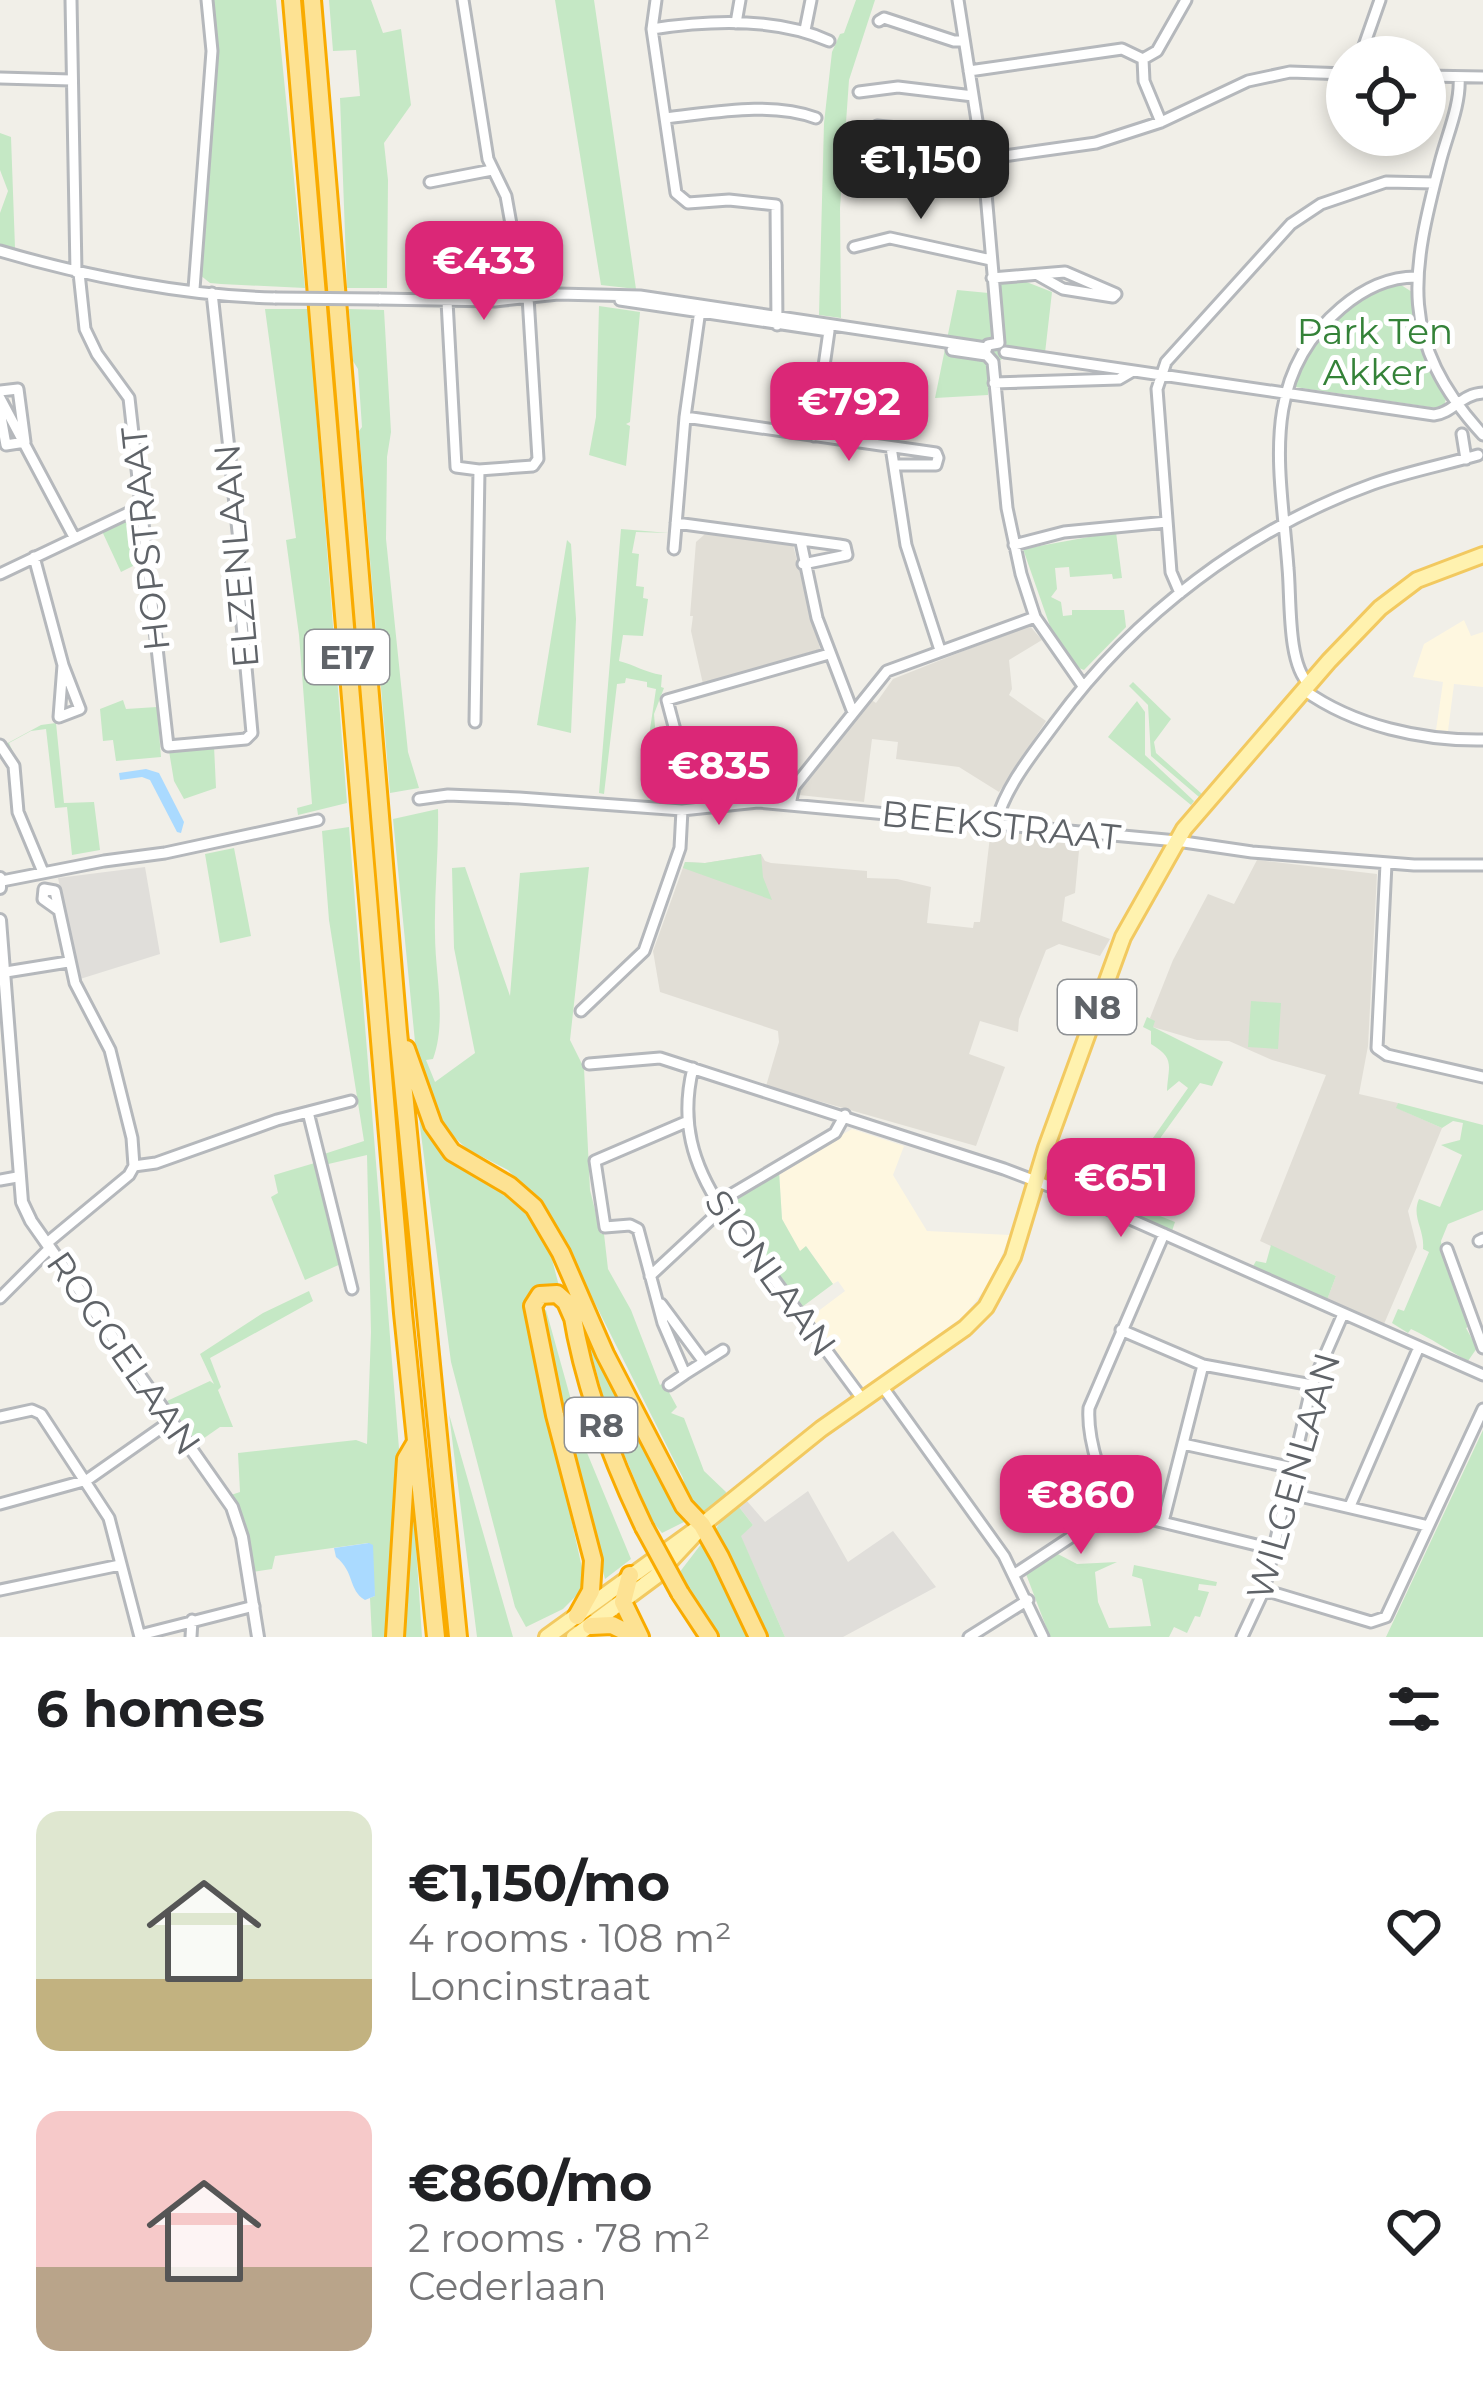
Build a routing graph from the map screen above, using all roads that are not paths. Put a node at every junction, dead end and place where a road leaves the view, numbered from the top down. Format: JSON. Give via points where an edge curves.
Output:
{"nodes":[{"id":1,"x":71,"y":0,"type":"edge"},
{"id":2,"x":207,"y":0,"type":"edge"},
{"id":3,"x":292,"y":0,"type":"edge"},
{"id":4,"x":312,"y":0,"type":"edge"},
{"id":5,"x":463,"y":0,"type":"edge"},
{"id":6,"x":656,"y":0,"type":"edge"},
{"id":7,"x":740,"y":0,"type":"edge"},
{"id":8,"x":812,"y":0,"type":"edge"},
{"id":9,"x":958,"y":0,"type":"edge"},
{"id":10,"x":1186,"y":0,"type":"edge"},
{"id":11,"x":1380,"y":0,"type":"edge"},
{"id":12,"x":879,"y":21,"type":"dead end"},
{"id":13,"x":736,"y":23,"type":"junction"},
{"id":14,"x":652,"y":29,"type":"junction"},
{"id":15,"x":805,"y":30,"type":"junction"},
{"id":16,"x":1367,"y":36,"type":"edge"},
{"id":17,"x":964,"y":40,"type":"junction"},
{"id":18,"x":830,"y":41,"type":"dead end"},
{"id":19,"x":1143,"y":59,"type":"junction"},
{"id":20,"x":969,"y":71,"type":"junction"},
{"id":21,"x":1326,"y":73,"type":"edge"},
{"id":22,"x":1446,"y":77,"type":"edge"},
{"id":23,"x":1459,"y":77,"type":"junction"},
{"id":24,"x":1483,"y":77,"type":"edge"},
{"id":25,"x":0,"y":78,"type":"edge"},
{"id":26,"x":71,"y":80,"type":"junction"},
{"id":27,"x":859,"y":92,"type":"dead end"},
{"id":28,"x":974,"y":96,"type":"junction"},
{"id":29,"x":665,"y":118,"type":"junction"},
{"id":30,"x":816,"y":118,"type":"dead end"},
{"id":31,"x":1161,"y":122,"type":"junction"},
{"id":32,"x":877,"y":126,"type":"dead end"},
{"id":33,"x":983,"y":159,"type":"junction"},
{"id":34,"x":852,"y":164,"type":"dead end"},
{"id":35,"x":946,"y":164,"type":"junction"},
{"id":36,"x":492,"y":170,"type":"junction"},
{"id":37,"x":430,"y":182,"type":"dead end"},
{"id":38,"x":1435,"y":183,"type":"junction"},
{"id":39,"x":854,"y":247,"type":"dead end"},
{"id":40,"x":0,"y":251,"type":"edge"},
{"id":41,"x":991,"y":260,"type":"junction"},
{"id":42,"x":78,"y":272,"type":"junction"},
{"id":43,"x":1038,"y":275,"type":"junction"},
{"id":44,"x":1417,"y":277,"type":"junction"},
{"id":45,"x":992,"y":278,"type":"junction"},
{"id":46,"x":194,"y":289,"type":"junction"},
{"id":47,"x":212,"y":293,"type":"junction"},
{"id":48,"x":526,"y":297,"type":"junction"},
{"id":49,"x":447,"y":301,"type":"junction"},
{"id":50,"x":700,"y":309,"type":"junction"},
{"id":51,"x":777,"y":321,"type":"junction"},
{"id":52,"x":829,"y":331,"type":"junction"},
{"id":53,"x":1002,"y":347,"type":"junction"},
{"id":54,"x":988,"y":355,"type":"junction"},
{"id":55,"x":1134,"y":370,"type":"junction"},
{"id":56,"x":1160,"y":375,"type":"junction"},
{"id":57,"x":994,"y":383,"type":"junction"},
{"id":58,"x":1284,"y":392,"type":"junction"},
{"id":59,"x":1483,"y":393,"type":"edge"},
{"id":60,"x":0,"y":394,"type":"edge"},
{"id":61,"x":1454,"y":403,"type":"junction"},
{"id":62,"x":0,"y":411,"type":"edge"},
{"id":63,"x":685,"y":417,"type":"junction"},
{"id":64,"x":1462,"y":434,"type":"dead end"},
{"id":65,"x":1483,"y":435,"type":"edge"},
{"id":66,"x":814,"y":436,"type":"junction"},
{"id":67,"x":25,"y":442,"type":"junction"},
{"id":68,"x":891,"y":447,"type":"junction"},
{"id":69,"x":1478,"y":455,"type":"dead end"},
{"id":70,"x":1466,"y":459,"type":"junction"},
{"id":71,"x":894,"y":465,"type":"junction"},
{"id":72,"x":479,"y":470,"type":"junction"},
{"id":73,"x":143,"y":506,"type":"junction"},
{"id":74,"x":1167,"y":522,"type":"junction"},
{"id":75,"x":676,"y":523,"type":"junction"},
{"id":76,"x":1285,"y":524,"type":"junction"},
{"id":77,"x":74,"y":537,"type":"junction"},
{"id":78,"x":801,"y":542,"type":"junction"},
{"id":79,"x":1014,"y":545,"type":"junction"},
{"id":80,"x":674,"y":549,"type":"dead end"},
{"id":81,"x":1483,"y":555,"type":"edge"},
{"id":82,"x":34,"y":557,"type":"junction"},
{"id":83,"x":803,"y":564,"type":"junction"},
{"id":84,"x":0,"y":574,"type":"edge"},
{"id":85,"x":1180,"y":593,"type":"junction"},
{"id":86,"x":1036,"y":616,"type":"junction"},
{"id":87,"x":940,"y":650,"type":"junction"},
{"id":88,"x":829,"y":654,"type":"junction"},
{"id":89,"x":63,"y":665,"type":"junction"},
{"id":90,"x":1083,"y":686,"type":"junction"},
{"id":91,"x":1306,"y":687,"type":"junction"},
{"id":92,"x":852,"y":710,"type":"junction"},
{"id":93,"x":476,"y":722,"type":"dead end"},
{"id":94,"x":1483,"y":740,"type":"edge"},
{"id":95,"x":0,"y":746,"type":"edge"},
{"id":96,"x":168,"y":746,"type":"joint"},
{"id":97,"x":680,"y":749,"type":"dead end"},
{"id":98,"x":419,"y":799,"type":"dead end"},
{"id":99,"x":790,"y":805,"type":"junction"},
{"id":100,"x":682,"y":809,"type":"junction"},
{"id":101,"x":318,"y":820,"type":"dead end"},
{"id":102,"x":996,"y":824,"type":"junction"},
{"id":103,"x":1177,"y":841,"type":"junction"},
{"id":104,"x":1385,"y":864,"type":"junction"},
{"id":105,"x":1483,"y":865,"type":"edge"},
{"id":106,"x":43,"y":872,"type":"junction"},
{"id":107,"x":0,"y":882,"type":"edge"},
{"id":108,"x":57,"y":909,"type":"dead end"},
{"id":109,"x":0,"y":920,"type":"edge"},
{"id":110,"x":68,"y":962,"type":"junction"},
{"id":111,"x":6,"y":971,"type":"junction"},
{"id":112,"x":581,"y":1011,"type":"dead end"},
{"id":113,"x":398,"y":1032,"type":"junction"},
{"id":114,"x":589,"y":1064,"type":"dead end"},
{"id":115,"x":693,"y":1068,"type":"junction"},
{"id":116,"x":1483,"y":1077,"type":"edge"},
{"id":117,"x":351,"y":1101,"type":"dead end"},
{"id":118,"x":308,"y":1112,"type":"junction"},
{"id":119,"x":845,"y":1115,"type":"junction"},
{"id":120,"x":686,"y":1122,"type":"junction"},
{"id":121,"x":134,"y":1166,"type":"junction"},
{"id":122,"x":17,"y":1177,"type":"junction"},
{"id":123,"x":0,"y":1180,"type":"edge"},
{"id":124,"x":1035,"y":1181,"type":"junction"},
{"id":125,"x":719,"y":1206,"type":"junction"},
{"id":126,"x":1163,"y":1234,"type":"junction"},
{"id":127,"x":49,"y":1246,"type":"junction"},
{"id":128,"x":1447,"y":1249,"type":"dead end"},
{"id":129,"x":561,"y":1253,"type":"junction"},
{"id":130,"x":650,"y":1276,"type":"junction"},
{"id":131,"x":352,"y":1289,"type":"dead end"},
{"id":132,"x":0,"y":1298,"type":"edge"},
{"id":133,"x":659,"y":1302,"type":"junction"},
{"id":134,"x":1342,"y":1314,"type":"junction"},
{"id":135,"x":573,"y":1318,"type":"junction"},
{"id":136,"x":1121,"y":1330,"type":"junction"},
{"id":137,"x":1419,"y":1347,"type":"junction"},
{"id":138,"x":1483,"y":1348,"type":"edge"},
{"id":139,"x":723,"y":1350,"type":"dead end"},
{"id":140,"x":704,"y":1362,"type":"junction"},
{"id":141,"x":1203,"y":1366,"type":"junction"},
{"id":142,"x":685,"y":1374,"type":"junction"},
{"id":143,"x":1483,"y":1375,"type":"edge"},
{"id":144,"x":669,"y":1384,"type":"dead end"},
{"id":145,"x":1312,"y":1384,"type":"junction"},
{"id":146,"x":882,"y":1386,"type":"junction"},
{"id":147,"x":863,"y":1400,"type":"junction"},
{"id":148,"x":1483,"y":1409,"type":"edge"},
{"id":149,"x":0,"y":1417,"type":"edge"},
{"id":150,"x":171,"y":1421,"type":"junction"},
{"id":151,"x":417,"y":1441,"type":"junction"},
{"id":152,"x":1183,"y":1444,"type":"junction"},
{"id":153,"x":1293,"y":1468,"type":"junction"},
{"id":154,"x":87,"y":1480,"type":"junction"},
{"id":155,"x":1287,"y":1493,"type":"junction"},
{"id":156,"x":1112,"y":1499,"type":"junction"},
{"id":157,"x":0,"y":1504,"type":"edge"},
{"id":158,"x":1350,"y":1506,"type":"junction"},
{"id":159,"x":1163,"y":1522,"type":"junction"},
{"id":160,"x":701,"y":1526,"type":"junction"},
{"id":161,"x":1428,"y":1526,"type":"junction"},
{"id":162,"x":1273,"y":1549,"type":"junction"},
{"id":163,"x":120,"y":1565,"type":"junction"},
{"id":164,"x":1015,"y":1574,"type":"junction"},
{"id":165,"x":630,"y":1575,"type":"junction"},
{"id":166,"x":0,"y":1590,"type":"edge"},
{"id":167,"x":1264,"y":1590,"type":"junction"},
{"id":168,"x":1028,"y":1600,"type":"junction"},
{"id":169,"x":623,"y":1602,"type":"junction"},
{"id":170,"x":254,"y":1606,"type":"junction"},
{"id":171,"x":192,"y":1619,"type":"junction"},
{"id":172,"x":584,"y":1621,"type":"junction"},
{"id":173,"x":140,"y":1636,"type":"edge"},
{"id":174,"x":191,"y":1637,"type":"edge"},
{"id":175,"x":258,"y":1637,"type":"edge"},
{"id":176,"x":395,"y":1637,"type":"edge"},
{"id":177,"x":436,"y":1637,"type":"edge"},
{"id":178,"x":458,"y":1637,"type":"edge"},
{"id":179,"x":547,"y":1637,"type":"edge"},
{"id":180,"x":574,"y":1637,"type":"edge"},
{"id":181,"x":637,"y":1637,"type":"edge"},
{"id":182,"x":710,"y":1637,"type":"edge"},
{"id":183,"x":758,"y":1637,"type":"edge"},
{"id":184,"x":969,"y":1637,"type":"edge"},
{"id":185,"x":1043,"y":1637,"type":"edge"},
{"id":186,"x":1242,"y":1637,"type":"edge"}],
"edges":[{"from":1,"to":26,"type":"street","name":"HOPSTRAAT"},
{"from":2,"to":46,"type":"street","via":[[212,51]]},
{"from":3,"to":151,"type":"highway","number":"E17"},
{"from":4,"to":113,"type":"highway","number":"E17"},
{"from":5,"to":36,"type":"street"},
{"from":6,"to":14,"type":"street"},
{"from":7,"to":13,"type":"street"},
{"from":8,"to":15,"type":"street"},
{"from":9,"to":17,"type":"street"},
{"from":10,"to":19,"type":"street"},
{"from":11,"to":16,"type":"street"},
{"from":12,"to":17,"type":"street"},
{"from":13,"to":14,"type":"street"},
{"from":13,"to":15,"type":"street"},
{"from":14,"to":29,"type":"street"},
{"from":15,"to":18,"type":"street"},
{"from":17,"to":20,"type":"street"},
{"from":19,"to":20,"type":"street","via":[[1122,50]]},
{"from":19,"to":31,"type":"street"},
{"from":20,"to":28,"type":"street"},
{"from":21,"to":31,"type":"street","via":[[1248,81]]},
{"from":22,"to":23,"type":"street"},
{"from":23,"to":24,"type":"street"},
{"from":23,"to":38,"type":"street"},
{"from":25,"to":26,"type":"street"},
{"from":26,"to":42,"type":"street","name":"HOPSTRAAT"},
{"from":27,"to":28,"type":"street","via":[[898,87]]},
{"from":28,"to":33,"type":"street"},
{"from":29,"to":30,"type":"street","via":[[737,111]]},
{"from":29,"to":51,"type":"street","via":[[682,202],[778,208]]},
{"from":31,"to":33,"type":"street","via":[[1096,143]]},
{"from":32,"to":35,"type":"street","via":[[941,132]]},
{"from":33,"to":35,"type":"street"},
{"from":33,"to":41,"type":"street"},
{"from":34,"to":35,"type":"street"},
{"from":36,"to":37,"type":"street"},
{"from":36,"to":48,"type":"street","via":[[506,196]]},
{"from":38,"to":44,"type":"street"},
{"from":38,"to":56,"type":"street","via":[[1362,187],[1291,224]]},
{"from":39,"to":41,"type":"street","via":[[890,238]]},
{"from":40,"to":42,"type":"street"},
{"from":41,"to":45,"type":"street"},
{"from":42,"to":46,"type":"street"},
{"from":42,"to":73,"type":"street","name":"HOPSTRAAT","via":[[85,329],[129,398]]},
{"from":43,"to":43,"type":"street","via":[[1066,272],[1116,294],[1063,289]]},
{"from":43,"to":45,"type":"street"},
{"from":44,"to":58,"type":"street","via":[[1372,288],[1335,314],[1312,338]]},
{"from":44,"to":61,"type":"street","via":[[1428,353]]},
{"from":45,"to":53,"type":"street"},
{"from":46,"to":47,"type":"street"},
{"from":47,"to":49,"type":"street","bridge":true},
{"from":47,"to":96,"type":"street","name":"ELZENLAAN","via":[[252,733]]},
{"from":48,"to":49,"type":"street"},
{"from":48,"to":50,"type":"street","via":[[592,294]]},
{"from":48,"to":72,"type":"street","via":[[538,459]]},
{"from":49,"to":72,"type":"street","via":[[456,467]]},
{"from":50,"to":51,"type":"street"},
{"from":50,"to":63,"type":"street"},
{"from":51,"to":52,"type":"street"},
{"from":51,"to":54,"type":"street"},
{"from":52,"to":54,"type":"street"},
{"from":52,"to":66,"type":"street"},
{"from":53,"to":54,"type":"street"},
{"from":53,"to":54,"type":"street","via":[[1001,360]]},
{"from":53,"to":55,"type":"street"},
{"from":54,"to":57,"type":"street"},
{"from":55,"to":56,"type":"street"},
{"from":55,"to":57,"type":"street","via":[[1119,379]]},
{"from":56,"to":58,"type":"street"},
{"from":56,"to":74,"type":"street"},
{"from":57,"to":79,"type":"street"},
{"from":58,"to":61,"type":"street","via":[[1434,415]]},
{"from":58,"to":76,"type":"street"},
{"from":59,"to":61,"type":"street"},
{"from":60,"to":67,"type":"street"},
{"from":60,"to":67,"type":"street","via":[[18,388]]},
{"from":61,"to":65,"type":"street"},
{"from":62,"to":67,"type":"street","via":[[6,445]]},
{"from":63,"to":66,"type":"street"},
{"from":63,"to":75,"type":"street"},
{"from":64,"to":70,"type":"street"},
{"from":66,"to":68,"type":"street"},
{"from":67,"to":77,"type":"street"},
{"from":68,"to":71,"type":"street"},
{"from":68,"to":71,"type":"street","via":[[938,458],[936,465]]},
{"from":69,"to":70,"type":"street"},
{"from":70,"to":76,"type":"street","via":[[1374,484]]},
{"from":71,"to":87,"type":"street","via":[[906,545]]},
{"from":72,"to":93,"type":"street"},
{"from":73,"to":77,"type":"street"},
{"from":73,"to":96,"type":"street","name":"HOPSTRAAT"},
{"from":74,"to":79,"type":"street"},
{"from":74,"to":85,"type":"street"},
{"from":75,"to":78,"type":"street"},
{"from":75,"to":80,"type":"street"},
{"from":76,"to":85,"type":"street"},
{"from":76,"to":91,"type":"street","via":[[1296,664]]},
{"from":77,"to":82,"type":"street"},
{"from":78,"to":83,"type":"street"},
{"from":78,"to":83,"type":"street","via":[[847,549]]},
{"from":79,"to":86,"type":"street"},
{"from":81,"to":91,"type":"main road","number":"N8","via":[[1396,594]]},
{"from":82,"to":84,"type":"street"},
{"from":82,"to":89,"type":"street"},
{"from":83,"to":88,"type":"street"},
{"from":85,"to":90,"type":"street"},
{"from":86,"to":87,"type":"street"},
{"from":86,"to":90,"type":"street"},
{"from":87,"to":92,"type":"street","via":[[887,671]]},
{"from":88,"to":92,"type":"street"},
{"from":88,"to":97,"type":"street","via":[[667,700]]},
{"from":89,"to":89,"type":"street","via":[[61,700],[59,718],[80,709]]},
{"from":90,"to":102,"type":"street","via":[[1025,766]]},
{"from":91,"to":94,"type":"street","via":[[1347,713],[1408,733]]},
{"from":91,"to":103,"type":"main road","number":"N8"},
{"from":92,"to":99,"type":"street","via":[[794,787]]},
{"from":95,"to":106,"type":"street","via":[[14,766],[18,812]]},
{"from":98,"to":100,"type":"street","name":"BEEKSTRAAT"},
{"from":99,"to":100,"type":"street","name":"BEEKSTRAAT"},
{"from":99,"to":102,"type":"street","name":"BEEKSTRAAT"},
{"from":100,"to":112,"type":"street","via":[[680,848],[644,951]]},
{"from":101,"to":106,"type":"street"},
{"from":102,"to":103,"type":"street","name":"BEEKSTRAAT"},
{"from":103,"to":104,"type":"street","name":"BEEKSTRAAT"},
{"from":103,"to":124,"type":"main road","number":"N8","via":[[1123,937]]},
{"from":104,"to":105,"type":"street","name":"BEEKSTRAAT"},
{"from":104,"to":116,"type":"street","via":[[1381,1053]]},
{"from":106,"to":107,"type":"street"},
{"from":108,"to":110,"type":"street"},
{"from":109,"to":111,"type":"street","name":"ROGGELAAN"},
{"from":110,"to":111,"type":"street"},
{"from":110,"to":121,"type":"street","via":[[106,1038]]},
{"from":111,"to":122,"type":"street","name":"ROGGELAAN"},
{"from":113,"to":129,"type":"highway","via":[[433,1125],[452,1152],[534,1207]]},
{"from":113,"to":178,"type":"highway","number":"E17"},
{"from":114,"to":115,"type":"street","via":[[651,1057]]},
{"from":115,"to":119,"type":"street"},
{"from":115,"to":120,"type":"street","name":"SIONLAAN"},
{"from":117,"to":118,"type":"street"},
{"from":118,"to":121,"type":"street"},
{"from":118,"to":131,"type":"street"},
{"from":119,"to":124,"type":"street"},
{"from":119,"to":125,"type":"street","via":[[835,1132]]},
{"from":120,"to":125,"type":"street","name":"SIONLAAN","via":[[696,1164]]},
{"from":120,"to":130,"type":"street","via":[[595,1161],[605,1228],[638,1229]]},
{"from":121,"to":127,"type":"street"},
{"from":122,"to":123,"type":"street"},
{"from":122,"to":127,"type":"street","name":"ROGGELAAN","via":[[26,1213]]},
{"from":124,"to":126,"type":"street"},
{"from":124,"to":146,"type":"main road","number":"N8","via":[[1013,1257],[986,1307]]},
{"from":125,"to":130,"type":"street"},
{"from":125,"to":147,"type":"street","name":"SIONLAAN"},
{"from":126,"to":134,"type":"street"},
{"from":126,"to":136,"type":"street"},
{"from":127,"to":132,"type":"street"},
{"from":127,"to":150,"type":"street","name":"ROGGELAAN"},
{"from":128,"to":138,"type":"street"},
{"from":129,"to":135,"type":"highway"},
{"from":129,"to":160,"type":"highway","via":[[605,1354]]},
{"from":130,"to":133,"type":"street"},
{"from":133,"to":140,"type":"street"},
{"from":133,"to":142,"type":"street"},
{"from":134,"to":137,"type":"street"},
{"from":134,"to":145,"type":"street","name":"WILGENLAAN"},
{"from":135,"to":172,"type":"highway","via":[[557,1294],[540,1294],[533,1306],[592,1560]]},
{"from":135,"to":182,"type":"highway","number":"R8","bridge":true,"via":[[596,1413],[644,1527]]},
{"from":136,"to":141,"type":"street"},
{"from":136,"to":156,"type":"street","via":[[1088,1418]]},
{"from":137,"to":143,"type":"street"},
{"from":137,"to":158,"type":"street"},
{"from":139,"to":140,"type":"street"},
{"from":140,"to":142,"type":"street"},
{"from":141,"to":145,"type":"street"},
{"from":141,"to":152,"type":"street"},
{"from":142,"to":144,"type":"street"},
{"from":145,"to":153,"type":"street","name":"WILGENLAAN"},
{"from":146,"to":147,"type":"main road","number":"N8"},
{"from":146,"to":164,"type":"street"},
{"from":147,"to":160,"type":"main road","number":"N8"},
{"from":148,"to":161,"type":"street"},
{"from":149,"to":154,"type":"street","via":[[41,1414]]},
{"from":150,"to":154,"type":"street"},
{"from":150,"to":170,"type":"street","name":"ROGGELAAN","via":[[232,1507]]},
{"from":151,"to":176,"type":"highway","via":[[406,1459]]},
{"from":151,"to":177,"type":"highway","number":"E17"},
{"from":152,"to":153,"type":"street"},
{"from":152,"to":159,"type":"street"},
{"from":153,"to":155,"type":"street","name":"WILGENLAAN"},
{"from":154,"to":157,"type":"street"},
{"from":154,"to":163,"type":"street","via":[[109,1518]]},
{"from":155,"to":158,"type":"street"},
{"from":155,"to":162,"type":"street","name":"WILGENLAAN"},
{"from":156,"to":159,"type":"street","via":[[1125,1513]]},
{"from":156,"to":164,"type":"street"},
{"from":158,"to":161,"type":"street"},
{"from":159,"to":162,"type":"street"},
{"from":160,"to":165,"type":"main road","number":"N8"},
{"from":160,"to":169,"type":"main road","number":"N8"},
{"from":160,"to":183,"type":"highway"},
{"from":161,"to":167,"type":"street","via":[[1386,1617],[1371,1622]]},
{"from":162,"to":167,"type":"street","name":"WILGENLAAN"},
{"from":163,"to":166,"type":"street"},
{"from":163,"to":173,"type":"street"},
{"from":164,"to":168,"type":"street"},
{"from":165,"to":169,"type":"highway"},
{"from":165,"to":172,"type":"main road","number":"N8"},
{"from":167,"to":186,"type":"street","name":"WILGENLAAN"},
{"from":168,"to":184,"type":"street"},
{"from":168,"to":185,"type":"street"},
{"from":169,"to":172,"type":"main road","number":"N8"},
{"from":169,"to":181,"type":"highway"},
{"from":170,"to":171,"type":"street"},
{"from":170,"to":175,"type":"street","name":"ROGGELAAN"},
{"from":171,"to":173,"type":"street"},
{"from":171,"to":174,"type":"street"},
{"from":172,"to":179,"type":"main road","number":"N8"},
{"from":172,"to":180,"type":"main road","number":"N8"},
{"from":172,"to":181,"type":"highway"}]}
